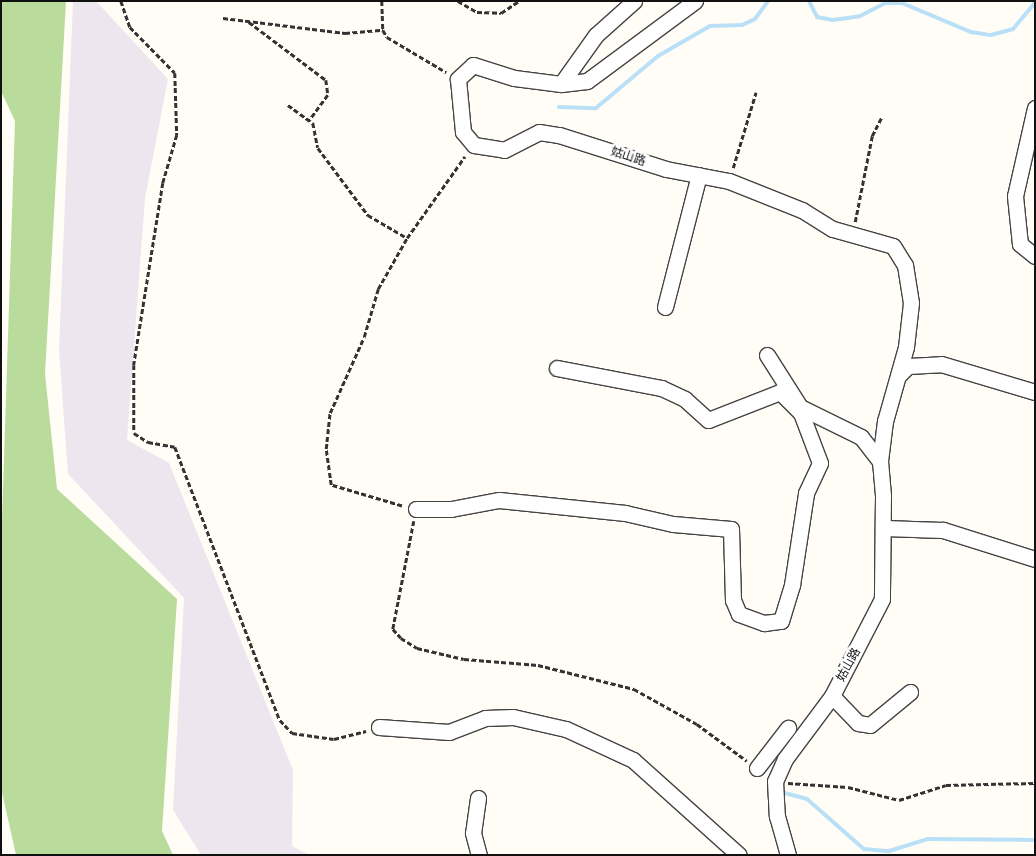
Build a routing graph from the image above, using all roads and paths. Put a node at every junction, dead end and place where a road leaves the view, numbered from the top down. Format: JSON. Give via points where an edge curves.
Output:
{"nodes":[{"id":1,"x":121,"y":1,"type":"edge"},
{"id":2,"x":382,"y":1,"type":"edge"},
{"id":3,"x":458,"y":1,"type":"edge"},
{"id":4,"x":519,"y":1,"type":"edge"},
{"id":5,"x":634,"y":1,"type":"edge"},
{"id":6,"x":695,"y":1,"type":"edge"},
{"id":7,"x":223,"y":18,"type":"dead end"},
{"id":8,"x":249,"y":21,"type":"junction"},
{"id":9,"x":382,"y":30,"type":"junction"},
{"id":10,"x":458,"y":79,"type":"junction"},
{"id":11,"x":561,"y":84,"type":"junction"},
{"id":12,"x":756,"y":92,"type":"dead end"},
{"id":13,"x":288,"y":106,"type":"dead end"},
{"id":14,"x":1035,"y":108,"type":"edge"},
{"id":15,"x":882,"y":116,"type":"dead end"},
{"id":16,"x":309,"y":120,"type":"junction"},
{"id":17,"x":474,"y":145,"type":"junction"},
{"id":18,"x":699,"y":175,"type":"junction"},
{"id":19,"x":729,"y":181,"type":"junction"},
{"id":20,"x":852,"y":233,"type":"junction"},
{"id":21,"x":407,"y":238,"type":"junction"},
{"id":22,"x":1035,"y":256,"type":"edge"},
{"id":23,"x":665,"y":307,"type":"dead end"},
{"id":24,"x":767,"y":355,"type":"dead end"},
{"id":25,"x":557,"y":368,"type":"dead end"},
{"id":26,"x":899,"y":375,"type":"junction"},
{"id":27,"x":1035,"y":392,"type":"edge"},
{"id":28,"x":880,"y":460,"type":"junction"},
{"id":29,"x":416,"y":509,"type":"junction"},
{"id":30,"x":884,"y":528,"type":"junction"},
{"id":31,"x":1035,"y":559,"type":"edge"},
{"id":32,"x":910,"y":692,"type":"dead end"},
{"id":33,"x":832,"y":696,"type":"junction"},
{"id":34,"x":379,"y":728,"type":"joint"},
{"id":35,"x":788,"y":728,"type":"dead end"},
{"id":36,"x":757,"y":768,"type":"joint"},
{"id":37,"x":775,"y":781,"type":"junction"},
{"id":38,"x":1035,"y":783,"type":"edge"},
{"id":39,"x":478,"y":798,"type":"dead end"},
{"id":40,"x":479,"y":855,"type":"edge"},
{"id":41,"x":739,"y":855,"type":"edge"},
{"id":42,"x":788,"y":855,"type":"edge"}],
"edges":[{"from":1,"to":34,"type":"path","via":[[130,27],[175,73],[177,135],[163,183],[134,365],[134,433],[148,442],[175,448],[280,720],[292,733],[334,739]]},
{"from":2,"to":9,"type":"path"},
{"from":3,"to":4,"type":"path","via":[[477,12],[501,13]]},
{"from":5,"to":11,"type":"street","via":[[596,35]]},
{"from":6,"to":11,"type":"street","via":[[606,71],[587,81]]},
{"from":7,"to":8,"type":"path"},
{"from":8,"to":9,"type":"path","via":[[344,33]]},
{"from":8,"to":16,"type":"path","via":[[326,80],[328,95]]},
{"from":9,"to":10,"type":"path","via":[[402,48]]},
{"from":10,"to":11,"type":"street","via":[[473,65],[514,78]]},
{"from":10,"to":17,"type":"street","via":[[464,132]]},
{"from":12,"to":19,"type":"path"},
{"from":13,"to":16,"type":"path"},
{"from":14,"to":22,"type":"street","via":[[1015,196],[1020,244]]},
{"from":15,"to":20,"type":"path","via":[[872,136]]},
{"from":16,"to":21,"type":"path","via":[[318,148],[339,182],[368,216]]},
{"from":17,"to":18,"type":"street","name":"姑山路","via":[[504,150],[539,132]]},
{"from":17,"to":21,"type":"path"},
{"from":18,"to":19,"type":"street","name":"姑山路"},
{"from":18,"to":23,"type":"street"},
{"from":19,"to":20,"type":"street","name":"姑山路"},
{"from":20,"to":26,"type":"street","name":"姑山路","via":[[893,246],[905,265],[911,303]]},
{"from":21,"to":29,"type":"path","via":[[378,289],[364,337],[330,413],[326,449],[331,485]]},
{"from":24,"to":28,"type":"street","via":[[800,407],[861,437]]},
{"from":25,"to":29,"type":"street","via":[[661,388],[686,399],[708,420],[780,392],[801,413],[820,463],[806,493],[792,585],[781,621],[764,623],[739,614],[733,600],[731,529],[673,524],[625,512],[499,500],[451,509]]},
{"from":26,"to":27,"type":"street","via":[[908,366],[941,364]]},
{"from":26,"to":28,"type":"street","name":"姑山路","via":[[885,421]]},
{"from":28,"to":30,"type":"street","name":"姑山路"},
{"from":29,"to":36,"type":"path","via":[[393,629],[401,638],[418,648],[464,659],[538,665],[634,689],[697,724]]},
{"from":30,"to":31,"type":"street","via":[[943,530]]},
{"from":30,"to":33,"type":"street","name":"姑山路","via":[[882,599]]},
{"from":32,"to":33,"type":"street","via":[[870,725],[858,723]]},
{"from":33,"to":37,"type":"street","name":"姑山路","via":[[785,759]]},
{"from":34,"to":41,"type":"street","via":[[450,732],[485,718],[513,717],[566,729],[633,760]]},
{"from":35,"to":36,"type":"street"},
{"from":37,"to":38,"type":"path","via":[[848,786],[899,800],[946,785]]},
{"from":37,"to":42,"type":"street","name":"姑山路","via":[[777,816]]},
{"from":39,"to":40,"type":"street","via":[[473,834]]}]}
